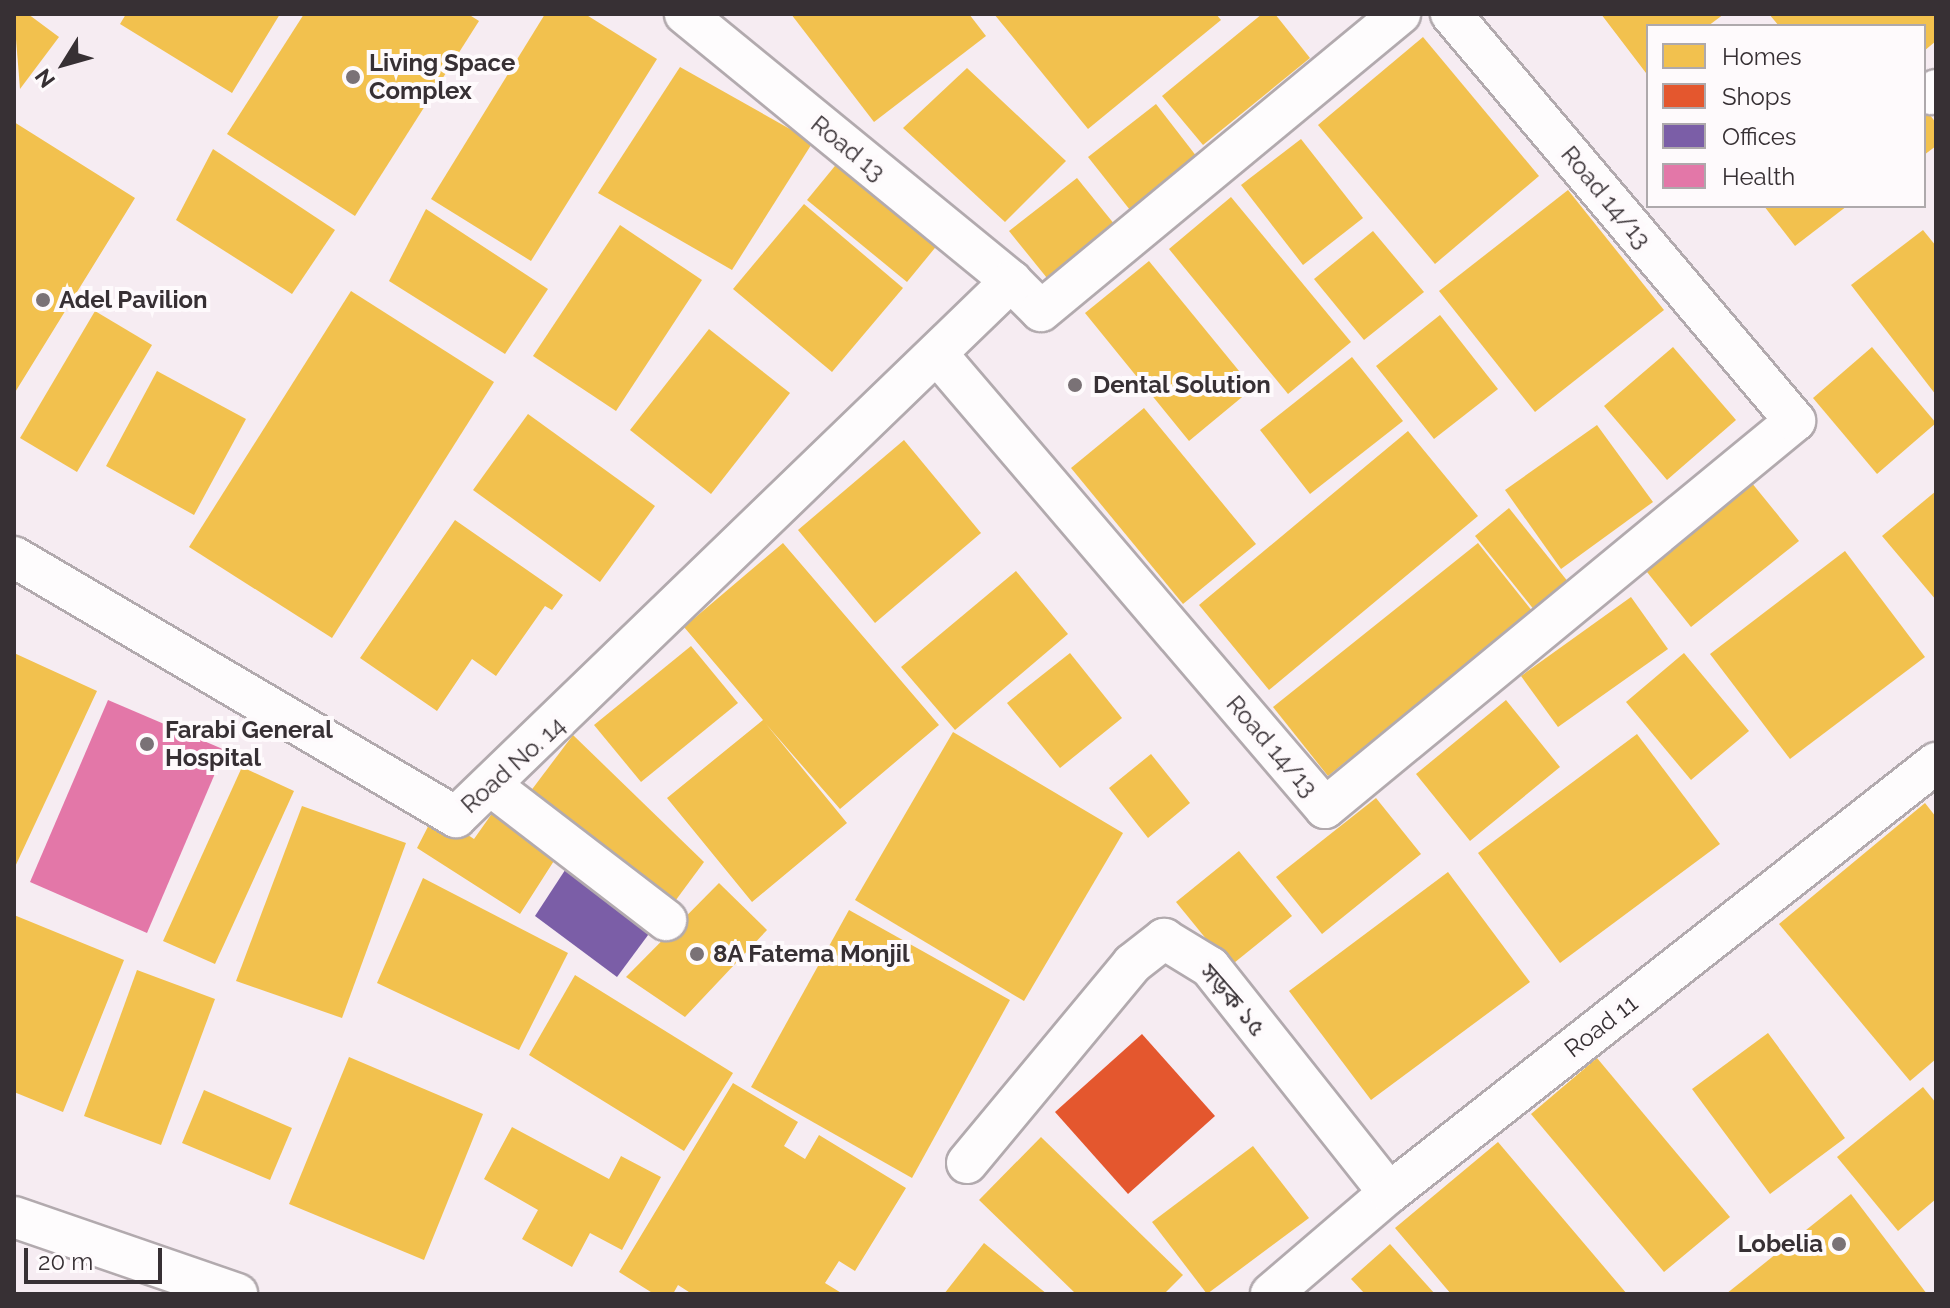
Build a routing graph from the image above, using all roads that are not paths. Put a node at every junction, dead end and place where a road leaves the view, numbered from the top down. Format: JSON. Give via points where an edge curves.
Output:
{"nodes":[{"id":1,"x":685,"y":14,"type":"edge"},
{"id":2,"x":1400,"y":14,"type":"edge"},
{"id":3,"x":1451,"y":14,"type":"edge"},
{"id":4,"x":1011,"y":281,"type":"junction"},
{"id":5,"x":937,"y":354,"type":"junction"},
{"id":6,"x":14,"y":557,"type":"edge"},
{"id":7,"x":1936,"y":763,"type":"edge"},
{"id":8,"x":494,"y":788,"type":"junction"},
{"id":9,"x":666,"y":920,"type":"dead end"},
{"id":10,"x":967,"y":1163,"type":"dead end"},
{"id":11,"x":1389,"y":1193,"type":"junction"},
{"id":12,"x":14,"y":1217,"type":"edge"},
{"id":13,"x":237,"y":1294,"type":"edge"},
{"id":14,"x":1271,"y":1294,"type":"edge"}],
"edges":[{"from":1,"to":4,"type":"street","name":"Road 13"},
{"from":2,"to":4,"type":"street","via":[[1041,311]]},
{"from":3,"to":5,"type":"street","name":"Road 14/13","via":[[1795,421],[1325,808]]},
{"from":4,"to":5,"type":"street"},
{"from":5,"to":8,"type":"street","name":"Road No. 14"},
{"from":6,"to":8,"type":"street","name":"Road No. 14","via":[[456,817]]},
{"from":7,"to":11,"type":"street","name":"Road 11"},
{"from":8,"to":9,"type":"street"},
{"from":10,"to":11,"type":"street","name":"সড়ক ১৫","via":[[1132,964],[1164,939],[1210,967]]},
{"from":11,"to":14,"type":"street","name":"Road 11"},
{"from":12,"to":13,"type":"street"}]}
